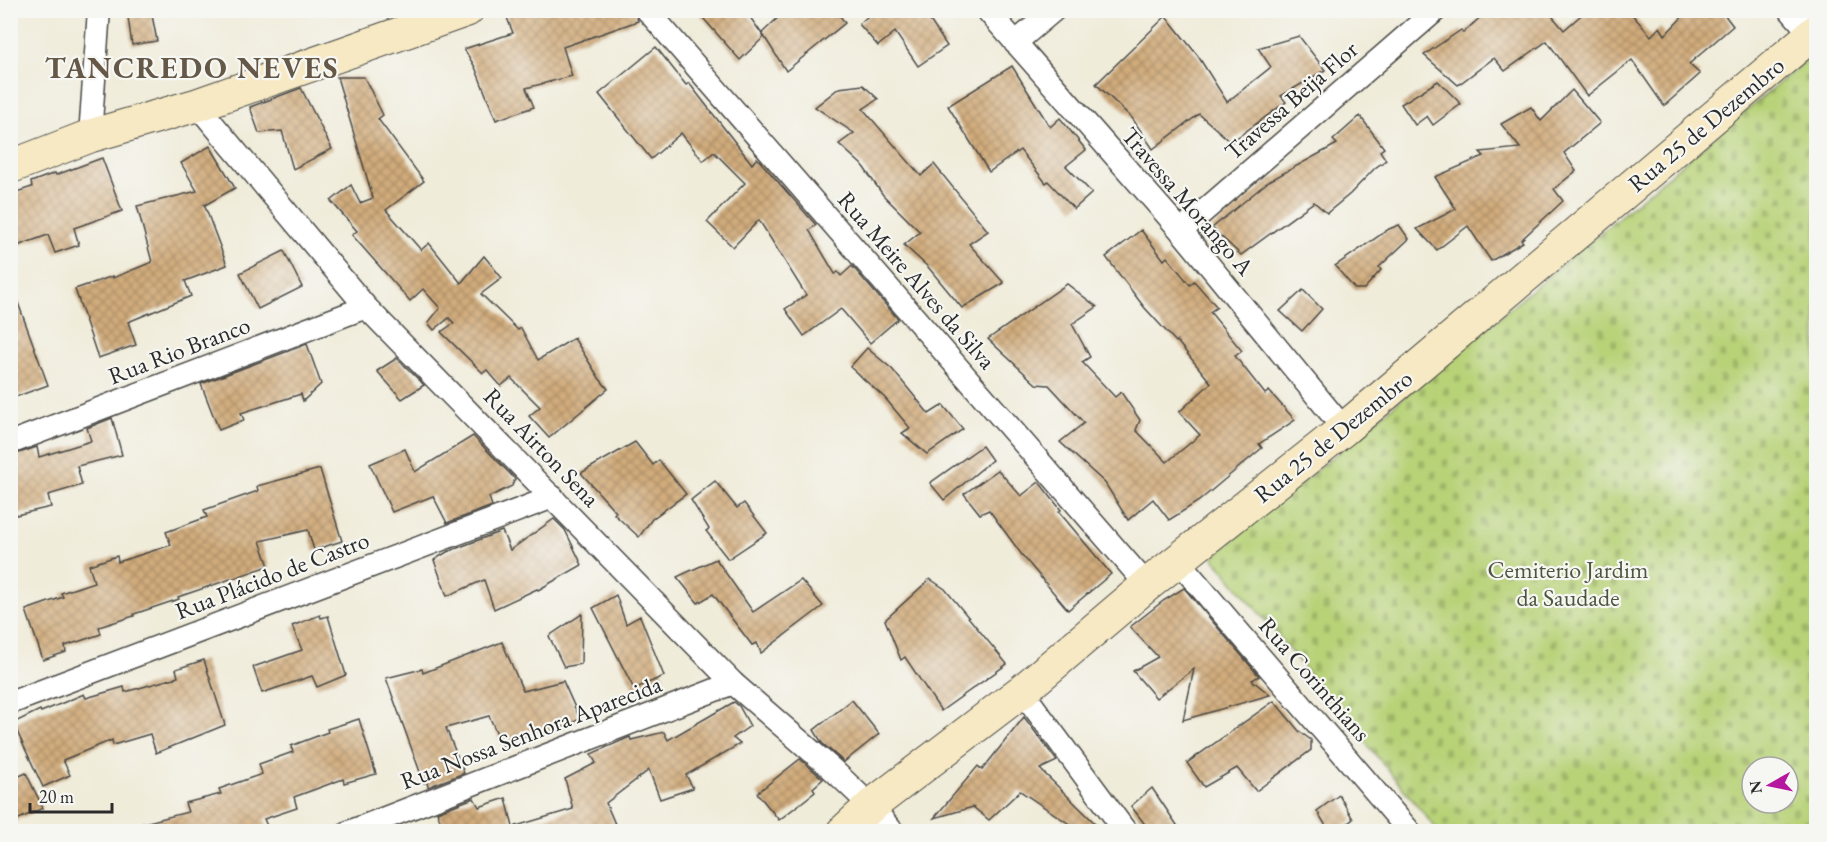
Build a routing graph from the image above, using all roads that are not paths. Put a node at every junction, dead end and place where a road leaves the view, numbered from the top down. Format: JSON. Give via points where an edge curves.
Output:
{"nodes":[{"id":1,"x":99,"y":10,"type":"edge"},
{"id":2,"x":467,"y":10,"type":"edge"},
{"id":3,"x":647,"y":10,"type":"edge"},
{"id":4,"x":987,"y":10,"type":"edge"},
{"id":5,"x":1053,"y":10,"type":"edge"},
{"id":6,"x":1436,"y":10,"type":"edge"},
{"id":7,"x":1790,"y":10,"type":"edge"},
{"id":8,"x":1814,"y":33,"type":"edge"},
{"id":9,"x":1014,"y":43,"type":"junction"},
{"id":10,"x":196,"y":105,"type":"junction"},
{"id":11,"x":90,"y":136,"type":"junction"},
{"id":12,"x":10,"y":167,"type":"edge"},
{"id":13,"x":1181,"y":231,"type":"junction"},
{"id":14,"x":366,"y":307,"type":"junction"},
{"id":15,"x":1344,"y":429,"type":"junction"},
{"id":16,"x":10,"y":443,"type":"edge"},
{"id":17,"x":554,"y":497,"type":"junction"},
{"id":18,"x":1179,"y":561,"type":"junction"},
{"id":19,"x":1147,"y":585,"type":"junction"},
{"id":20,"x":733,"y":683,"type":"junction"},
{"id":21,"x":1022,"y":691,"type":"junction"},
{"id":22,"x":10,"y":703,"type":"edge"},
{"id":23,"x":871,"y":806,"type":"junction"},
{"id":24,"x":349,"y":831,"type":"edge"},
{"id":25,"x":843,"y":831,"type":"edge"},
{"id":26,"x":893,"y":831,"type":"edge"},
{"id":27,"x":1126,"y":831,"type":"edge"},
{"id":28,"x":1410,"y":831,"type":"edge"}],
"edges":[{"from":1,"to":11,"type":"street"},
{"from":2,"to":10,"type":"street"},
{"from":3,"to":19,"type":"street","name":"Rua Meire Alves da Silva"},
{"from":4,"to":9,"type":"street","name":"Travessa Morango A"},
{"from":5,"to":9,"type":"street"},
{"from":6,"to":13,"type":"street","name":"Travessa Beija Flor"},
{"from":7,"to":8,"type":"street"},
{"from":8,"to":15,"type":"street","name":"Rua 25 de Dezembro"},
{"from":9,"to":13,"type":"street","name":"Travessa Morango A"},
{"from":10,"to":11,"type":"street"},
{"from":10,"to":14,"type":"street","name":"Rua Airton Sena"},
{"from":11,"to":12,"type":"street"},
{"from":13,"to":15,"type":"street","name":"Travessa Morango A"},
{"from":14,"to":16,"type":"street","name":"Rua Rio Branco"},
{"from":14,"to":17,"type":"street","name":"Rua Airton Sena"},
{"from":15,"to":18,"type":"street","name":"Rua 25 de Dezembro"},
{"from":17,"to":20,"type":"street","name":"Rua Airton Sena"},
{"from":17,"to":22,"type":"street","name":"Rua Plácido de Castro"},
{"from":18,"to":19,"type":"street","name":"Rua 25 de Dezembro"},
{"from":18,"to":28,"type":"street","name":"Rua Corinthians"},
{"from":19,"to":21,"type":"street","name":"Rua 25 de Dezembro"},
{"from":20,"to":23,"type":"street","name":"Rua Airton Sena"},
{"from":20,"to":24,"type":"street","name":"Rua Nossa Senhora Aparecida"},
{"from":21,"to":23,"type":"street","name":"Rua 25 de Dezembro"},
{"from":21,"to":27,"type":"street"},
{"from":23,"to":25,"type":"street","name":"Rua 25 de Dezembro"},
{"from":23,"to":26,"type":"street","name":"Rua Airton Sena"}]}
